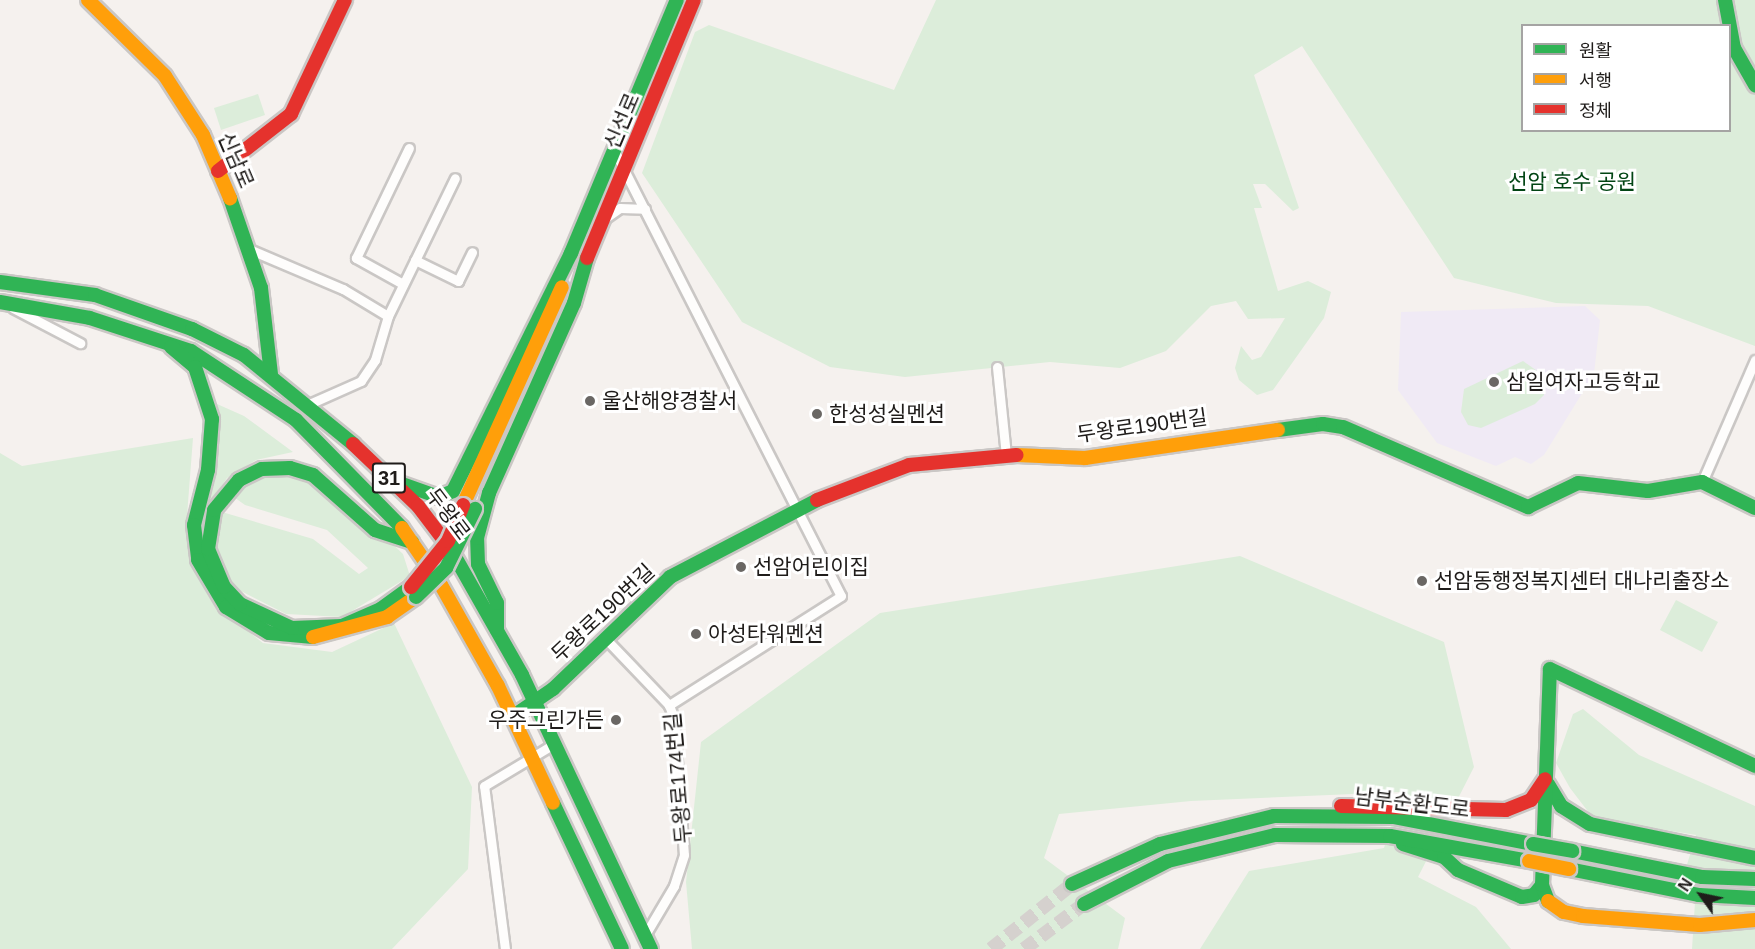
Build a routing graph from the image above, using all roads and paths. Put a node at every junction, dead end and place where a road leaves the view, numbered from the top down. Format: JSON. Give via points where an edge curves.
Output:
{"nodes":[{"id":1,"x":88,"y":0,"type":"edge"},
{"id":2,"x":345,"y":0,"type":"edge"},
{"id":3,"x":677,"y":0,"type":"edge"},
{"id":4,"x":694,"y":0,"type":"edge"},
{"id":5,"x":1725,"y":0,"type":"edge"},
{"id":6,"x":1730,"y":24,"type":"edge"},
{"id":7,"x":1731,"y":32,"type":"edge"},
{"id":8,"x":1755,"y":85,"type":"edge"},
{"id":9,"x":409,"y":148,"type":"dead end"},
{"id":10,"x":614,"y":150,"type":"junction"},
{"id":11,"x":624,"y":169,"type":"junction"},
{"id":12,"x":218,"y":171,"type":"junction"},
{"id":13,"x":455,"y":178,"type":"dead end"},
{"id":14,"x":645,"y":209,"type":"junction"},
{"id":15,"x":603,"y":221,"type":"junction"},
{"id":16,"x":251,"y":250,"type":"junction"},
{"id":17,"x":472,"y":252,"type":"dead end"},
{"id":18,"x":571,"y":253,"type":"junction"},
{"id":19,"x":587,"y":258,"type":"junction"},
{"id":20,"x":415,"y":260,"type":"junction"},
{"id":21,"x":0,"y":282,"type":"edge"},
{"id":22,"x":403,"y":285,"type":"junction"},
{"id":23,"x":0,"y":302,"type":"edge"},
{"id":24,"x":388,"y":316,"type":"junction"},
{"id":25,"x":162,"y":339,"type":"junction"},
{"id":26,"x":80,"y":343,"type":"dead end"},
{"id":27,"x":1755,"y":360,"type":"edge"},
{"id":28,"x":997,"y":367,"type":"dead end"},
{"id":29,"x":271,"y":374,"type":"junction"},
{"id":30,"x":309,"y":404,"type":"junction"},
{"id":31,"x":1006,"y":455,"type":"junction"},
{"id":32,"x":391,"y":480,"type":"junction"},
{"id":33,"x":1702,"y":482,"type":"junction"},
{"id":34,"x":469,"y":507,"type":"junction"},
{"id":35,"x":799,"y":507,"type":"junction"},
{"id":36,"x":1755,"y":508,"type":"edge"},
{"id":37,"x":412,"y":542,"type":"junction"},
{"id":38,"x":413,"y":592,"type":"junction"},
{"id":39,"x":498,"y":633,"type":"junction"},
{"id":40,"x":605,"y":638,"type":"junction"},
{"id":41,"x":535,"y":703,"type":"junction"},
{"id":42,"x":669,"y":705,"type":"junction"},
{"id":43,"x":512,"y":717,"type":"junction"},
{"id":44,"x":554,"y":744,"type":"junction"},
{"id":45,"x":529,"y":756,"type":"junction"},
{"id":46,"x":1755,"y":766,"type":"edge"},
{"id":47,"x":1546,"y":776,"type":"junction"},
{"id":48,"x":1239,"y":823,"type":"junction"},
{"id":49,"x":1349,"y":834,"type":"junction"},
{"id":50,"x":1755,"y":858,"type":"edge"},
{"id":51,"x":1755,"y":879,"type":"edge"},
{"id":52,"x":1072,"y":884,"type":"tunnel mouth"},
{"id":53,"x":1542,"y":885,"type":"junction"},
{"id":54,"x":1755,"y":898,"type":"edge"},
{"id":55,"x":1084,"y":904,"type":"tunnel mouth"},
{"id":56,"x":1755,"y":920,"type":"edge"},
{"id":57,"x":645,"y":936,"type":"junction"},
{"id":58,"x":505,"y":949,"type":"edge"},
{"id":59,"x":622,"y":949,"type":"edge"},
{"id":60,"x":651,"y":949,"type":"edge"}],
"edges":[{"from":1,"to":12,"type":"main road","name":"신남로","via":[[165,76],[203,135]]},
{"from":2,"to":12,"type":"main road","via":[[291,114]]},
{"from":3,"to":10,"type":"main road","name":"신선로"},
{"from":4,"to":11,"type":"main road","name":"신선로"},
{"from":5,"to":6,"type":"main road"},
{"from":7,"to":8,"type":"main road","via":[[1734,48]]},
{"from":9,"to":22,"type":"street","via":[[356,258]]},
{"from":10,"to":11,"type":"street"},
{"from":10,"to":18,"type":"main road","name":"신선로"},
{"from":11,"to":14,"type":"street"},
{"from":11,"to":15,"type":"main road","name":"신선로"},
{"from":12,"to":16,"type":"main road","name":"신남로"},
{"from":13,"to":20,"type":"street"},
{"from":14,"to":15,"type":"street","via":[[621,208]]},
{"from":14,"to":35,"type":"street"},
{"from":15,"to":19,"type":"main road","name":"신선로"},
{"from":16,"to":24,"type":"street","via":[[343,289]]},
{"from":16,"to":29,"type":"main road","name":"신남로","via":[[261,288]]},
{"from":17,"to":20,"type":"street","via":[[458,281]]},
{"from":18,"to":32,"type":"main road","via":[[453,491],[439,497]]},
{"from":18,"to":34,"type":"main road","via":[[557,302]]},
{"from":19,"to":34,"type":"main road"},
{"from":19,"to":39,"type":"main road","via":[[574,303],[489,493],[477,538],[478,564],[497,603]]},
{"from":20,"to":22,"type":"street"},
{"from":21,"to":29,"type":"main road","name":"두왕로","number":"31","via":[[113,301],[192,329]]},
{"from":22,"to":24,"type":"street"},
{"from":23,"to":25,"type":"main road","via":[[90,318]]},
{"from":23,"to":26,"type":"street"},
{"from":24,"to":30,"type":"street","via":[[375,360],[361,381]]},
{"from":25,"to":37,"type":"main road","via":[[191,351],[296,420],[395,518]]},
{"from":25,"to":38,"type":"main road","via":[[195,367],[212,419],[208,470],[194,525],[198,560],[226,607],[269,633],[319,638],[387,617]]},
{"from":27,"to":33,"type":"street"},
{"from":28,"to":31,"type":"street"},
{"from":29,"to":30,"type":"main road","name":"두왕로","number":"31"},
{"from":30,"to":32,"type":"main road","name":"두왕로","number":"31"},
{"from":31,"to":33,"type":"main road","name":"두왕로190번길","via":[[1085,458],[1323,424],[1343,427],[1528,507],[1561,487],[1578,483],[1648,491]]},
{"from":31,"to":35,"type":"main road","name":"두왕로190번길","via":[[909,465]]},
{"from":32,"to":39,"type":"main road","name":"두왕로","number":"31","via":[[446,541]]},
{"from":33,"to":36,"type":"main road"},
{"from":34,"to":38,"type":"main road","bridge":true,"via":[[446,568]]},
{"from":35,"to":40,"type":"main road","name":"두왕로190번길","via":[[670,577]]},
{"from":35,"to":42,"type":"street","name":"두왕로174번길","via":[[841,596]]},
{"from":37,"to":38,"type":"main road","via":[[375,530],[313,475],[290,468],[262,469],[239,480],[214,510],[208,549],[224,587],[240,604],[292,628],[342,626]]},
{"from":37,"to":43,"type":"main road","via":[[468,631]]},
{"from":39,"to":41,"type":"main road","name":"두왕로","number":"31"},
{"from":40,"to":41,"type":"main road","name":"두왕로190번길"},
{"from":40,"to":42,"type":"street"},
{"from":41,"to":43,"type":"main road","name":"두왕로190번길"},
{"from":41,"to":44,"type":"main road","name":"두왕로","number":"31"},
{"from":42,"to":57,"type":"street","name":"두왕로174번길","via":[[674,719],[684,855],[674,886]]},
{"from":43,"to":45,"type":"main road"},
{"from":44,"to":45,"type":"street"},
{"from":44,"to":57,"type":"main road","name":"두왕로","number":"31"},
{"from":45,"to":58,"type":"street","via":[[484,786]]},
{"from":45,"to":59,"type":"main road"},
{"from":46,"to":47,"type":"main road","via":[[1550,669]]},
{"from":47,"to":48,"type":"main road","via":[[1532,800],[1506,810],[1360,805]]},
{"from":47,"to":50,"type":"main road","via":[[1556,800],[1581,821]]},
{"from":47,"to":53,"type":"main road"},
{"from":48,"to":51,"type":"main road","name":"남부순환도로","bridge":true,"via":[[1274,816],[1393,817],[1702,877]]},
{"from":48,"to":52,"type":"main road","name":"남부순환도로","via":[[1160,844]]},
{"from":49,"to":53,"type":"main road","via":[[1444,857],[1458,870],[1522,897],[1534,895]]},
{"from":49,"to":54,"type":"main road","name":"남부순환도로","bridge":true,"via":[[1428,841],[1699,895]]},
{"from":49,"to":55,"type":"main road","name":"남부순환도로","via":[[1275,835],[1200,851],[1134,875]]},
{"from":53,"to":56,"type":"main road","via":[[1551,904],[1571,914],[1700,925]]},
{"from":57,"to":60,"type":"main road","name":"두왕로","number":"31"}]}
